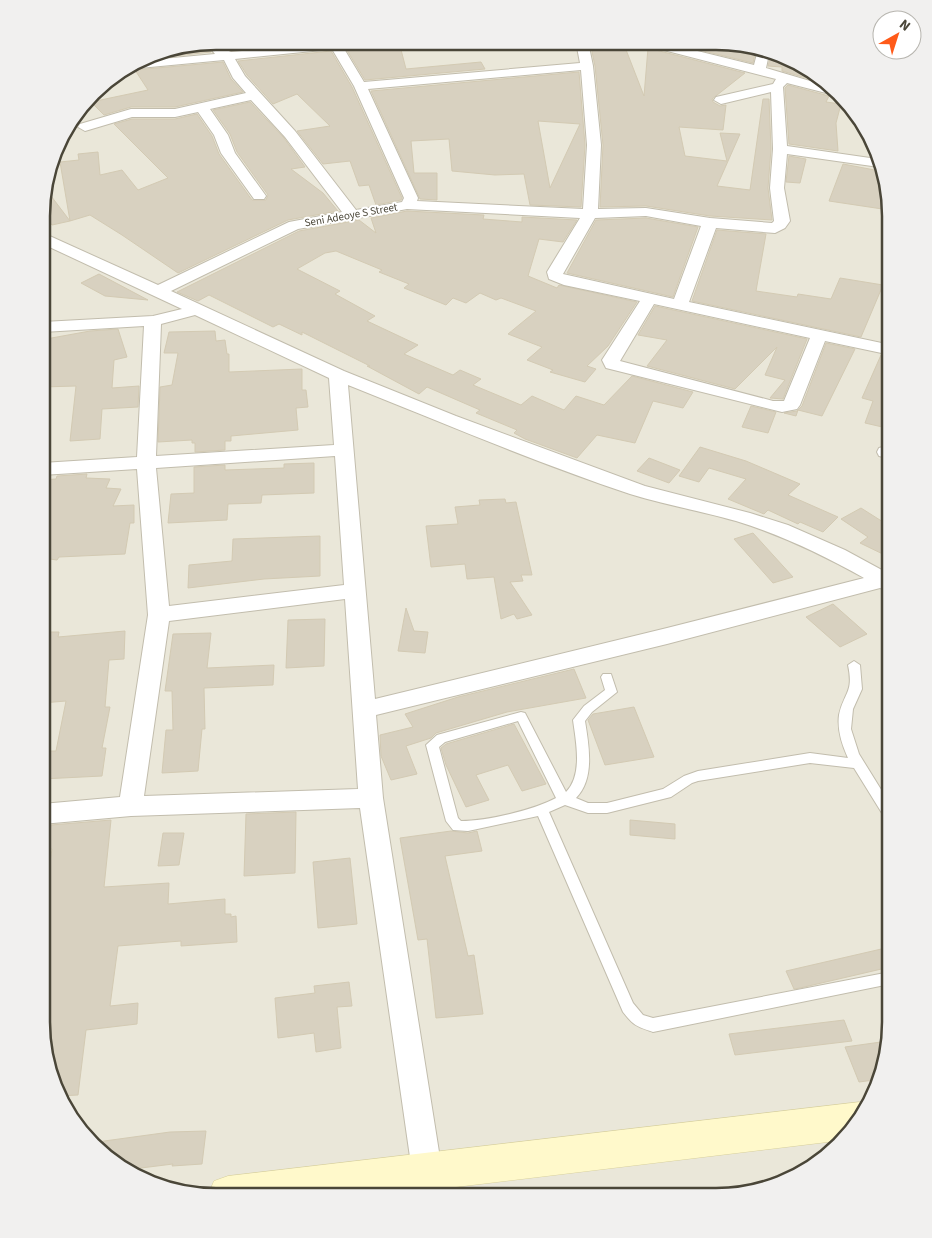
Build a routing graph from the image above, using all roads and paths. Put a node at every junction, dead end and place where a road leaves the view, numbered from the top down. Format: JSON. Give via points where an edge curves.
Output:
{"nodes":[{"id":1,"x":218,"y":50,"type":"edge"},
{"id":2,"x":272,"y":50,"type":"edge"},
{"id":3,"x":338,"y":50,"type":"edge"},
{"id":4,"x":584,"y":50,"type":"edge"},
{"id":5,"x":683,"y":50,"type":"edge"},
{"id":6,"x":227,"y":55,"type":"junction"},
{"id":7,"x":762,"y":57,"type":"edge"},
{"id":8,"x":151,"y":64,"type":"edge"},
{"id":9,"x":587,"y":66,"type":"junction"},
{"id":10,"x":759,"y":70,"type":"junction"},
{"id":11,"x":781,"y":82,"type":"junction"},
{"id":12,"x":360,"y":86,"type":"junction"},
{"id":13,"x":824,"y":90,"type":"edge"},
{"id":14,"x":254,"y":95,"type":"junction"},
{"id":15,"x":721,"y":100,"type":"dead end"},
{"id":16,"x":202,"y":107,"type":"junction"},
{"id":17,"x":85,"y":127,"type":"dead end"},
{"id":18,"x":780,"y":149,"type":"junction"},
{"id":19,"x":873,"y":162,"type":"edge"},
{"id":20,"x":259,"y":196,"type":"dead end"},
{"id":21,"x":407,"y":205,"type":"junction"},
{"id":22,"x":352,"y":214,"type":"junction"},
{"id":23,"x":590,"y":214,"type":"junction"},
{"id":24,"x":710,"y":223,"type":"junction"},
{"id":25,"x":50,"y":241,"type":"edge"},
{"id":26,"x":157,"y":292,"type":"junction"},
{"id":27,"x":650,"y":298,"type":"junction"},
{"id":28,"x":679,"y":306,"type":"junction"},
{"id":29,"x":195,"y":310,"type":"junction"},
{"id":30,"x":153,"y":320,"type":"junction"},
{"id":31,"x":50,"y":326,"type":"edge"},
{"id":32,"x":819,"y":335,"type":"junction"},
{"id":33,"x":882,"y":348,"type":"edge"},
{"id":34,"x":338,"y":375,"type":"junction"},
{"id":35,"x":343,"y":450,"type":"junction"},
{"id":36,"x":146,"y":462,"type":"junction"},
{"id":37,"x":50,"y":468,"type":"edge"},
{"id":38,"x":882,"y":579,"type":"edge"},
{"id":39,"x":882,"y":583,"type":"edge"},
{"id":40,"x":354,"y":591,"type":"junction"},
{"id":41,"x":159,"y":615,"type":"junction"},
{"id":42,"x":854,"y":665,"type":"dead end"},
{"id":43,"x":607,"y":677,"type":"dead end"},
{"id":44,"x":363,"y":710,"type":"junction"},
{"id":45,"x":859,"y":764,"type":"junction"},
{"id":46,"x":371,"y":798,"type":"junction"},
{"id":47,"x":563,"y":799,"type":"junction"},
{"id":48,"x":882,"y":801,"type":"edge"},
{"id":49,"x":131,"y":806,"type":"junction"},
{"id":50,"x":542,"y":810,"type":"junction"},
{"id":51,"x":50,"y":813,"type":"edge"},
{"id":52,"x":882,"y":980,"type":"edge"},
{"id":53,"x":848,"y":1121,"type":"edge"},
{"id":54,"x":427,"y":1172,"type":"junction"},
{"id":55,"x":289,"y":1188,"type":"edge"}],
"edges":[{"from":1,"to":6,"type":"street"},
{"from":2,"to":6,"type":"street"},
{"from":3,"to":12,"type":"street","name":"Seni Adeoye S Street"},
{"from":4,"to":9,"type":"street"},
{"from":5,"to":10,"type":"street"},
{"from":6,"to":8,"type":"street"},
{"from":6,"to":14,"type":"street"},
{"from":7,"to":10,"type":"street"},
{"from":9,"to":12,"type":"street"},
{"from":9,"to":23,"type":"street","via":[[594,145]]},
{"from":10,"to":11,"type":"street"},
{"from":11,"to":13,"type":"street"},
{"from":11,"to":15,"type":"street"},
{"from":11,"to":18,"type":"street"},
{"from":12,"to":21,"type":"street","name":"Seni Adeoye S Street","via":[[411,198]]},
{"from":14,"to":16,"type":"street"},
{"from":14,"to":22,"type":"street","via":[[290,134]]},
{"from":16,"to":17,"type":"street","via":[[175,113],[131,113]]},
{"from":16,"to":20,"type":"street","via":[[221,135],[228,153]]},
{"from":18,"to":19,"type":"street"},
{"from":18,"to":24,"type":"street","via":[[777,188],[780,225],[775,228]]},
{"from":21,"to":22,"type":"street","name":"Seni Adeoye S Street"},
{"from":21,"to":23,"type":"street"},
{"from":22,"to":26,"type":"street","name":"Seni Adeoye S Street","via":[[294,225]]},
{"from":23,"to":24,"type":"street","via":[[646,212]]},
{"from":23,"to":27,"type":"street","via":[[555,276]]},
{"from":24,"to":28,"type":"street"},
{"from":25,"to":26,"type":"street"},
{"from":26,"to":29,"type":"street"},
{"from":27,"to":28,"type":"street"},
{"from":27,"to":32,"type":"street","via":[[611,360],[612,364],[772,406],[791,405]]},
{"from":28,"to":32,"type":"street"},
{"from":29,"to":30,"type":"street"},
{"from":29,"to":34,"type":"street"},
{"from":30,"to":31,"type":"street"},
{"from":30,"to":36,"type":"street"},
{"from":32,"to":33,"type":"street"},
{"from":34,"to":35,"type":"street"},
{"from":34,"to":38,"type":"street","via":[[640,490],[744,517],[780,530]]},
{"from":35,"to":36,"type":"street"},
{"from":35,"to":40,"type":"street"},
{"from":36,"to":37,"type":"street"},
{"from":36,"to":41,"type":"street"},
{"from":39,"to":44,"type":"street"},
{"from":40,"to":41,"type":"street"},
{"from":40,"to":44,"type":"street"},
{"from":41,"to":49,"type":"street"},
{"from":42,"to":45,"type":"lane","via":[[857,689],[845,716],[845,728],[849,748]]},
{"from":43,"to":47,"type":"lane","via":[[611,692],[579,720],[582,739],[580,780],[576,790]]},
{"from":44,"to":46,"type":"street"},
{"from":45,"to":47,"type":"lane","via":[[810,758],[717,772],[688,779],[667,793],[607,808],[588,808]]},
{"from":45,"to":48,"type":"lane"},
{"from":46,"to":49,"type":"street"},
{"from":46,"to":54,"type":"street"},
{"from":47,"to":50,"type":"lane"},
{"from":47,"to":50,"type":"lane","via":[[521,716],[441,738],[432,745],[452,821],[458,826]]},
{"from":49,"to":51,"type":"street"},
{"from":50,"to":52,"type":"lane","via":[[628,1007],[638,1020],[653,1024]]},
{"from":53,"to":54,"type":"main road"},
{"from":54,"to":55,"type":"main road"}]}
